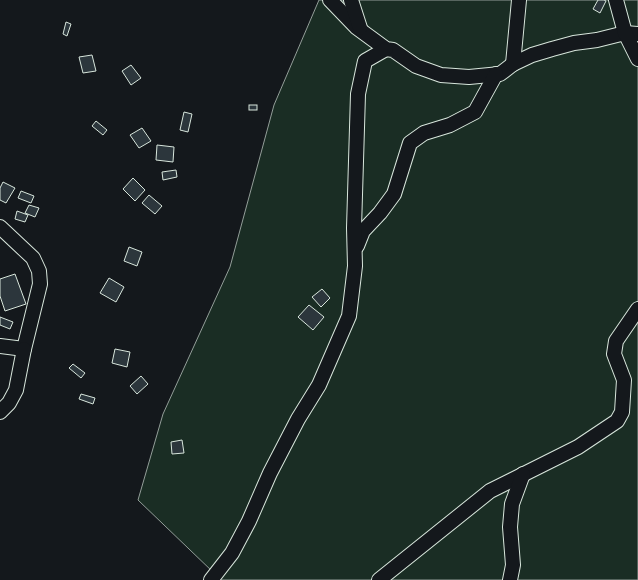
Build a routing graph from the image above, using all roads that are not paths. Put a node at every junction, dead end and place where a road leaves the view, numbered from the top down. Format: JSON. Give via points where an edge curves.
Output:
{"nodes":[{"id":1,"x":330,"y":0,"type":"edge"},
{"id":2,"x":351,"y":0,"type":"edge"},
{"id":3,"x":519,"y":0,"type":"edge"},
{"id":4,"x":616,"y":0,"type":"edge"},
{"id":5,"x":361,"y":30,"type":"junction"},
{"id":6,"x":631,"y":33,"type":"edge"},
{"id":7,"x":386,"y":50,"type":"junction"},
{"id":8,"x":638,"y":59,"type":"edge"},
{"id":9,"x":513,"y":64,"type":"junction"},
{"id":10,"x":496,"y":74,"type":"junction"},
{"id":11,"x":0,"y":227,"type":"edge"},
{"id":12,"x":354,"y":251,"type":"junction"},
{"id":13,"x":638,"y":309,"type":"edge"},
{"id":14,"x":0,"y":346,"type":"edge"},
{"id":15,"x":24,"y":349,"type":"junction"},
{"id":16,"x":0,"y":412,"type":"edge"},
{"id":17,"x":523,"y":474,"type":"junction"},
{"id":18,"x":210,"y":580,"type":"edge"},
{"id":19,"x":380,"y":580,"type":"edge"},
{"id":20,"x":510,"y":580,"type":"edge"}],
"edges":[{"from":1,"to":5,"type":"street"},
{"from":2,"to":5,"type":"street"},
{"from":3,"to":9,"type":"street"},
{"from":4,"to":6,"type":"street"},
{"from":5,"to":7,"type":"street"},
{"from":6,"to":8,"type":"street"},
{"from":6,"to":9,"type":"street","via":[[574,43]]},
{"from":7,"to":10,"type":"street","via":[[393,50],[416,66],[440,75],[469,77]]},
{"from":7,"to":12,"type":"street","via":[[366,61],[358,94]]},
{"from":9,"to":10,"type":"street"},
{"from":10,"to":12,"type":"street","via":[[475,112],[450,125],[424,133],[410,143],[394,194],[363,231]]},
{"from":11,"to":15,"type":"street","via":[[33,258],[38,272],[40,284]]},
{"from":12,"to":18,"type":"street","via":[[349,316],[319,385],[270,472],[232,553]]},
{"from":13,"to":17,"type":"street","via":[[616,341],[614,354],[624,380],[622,412],[617,421],[578,447]]},
{"from":14,"to":15,"type":"street"},
{"from":15,"to":16,"type":"street","via":[[16,390]]},
{"from":17,"to":19,"type":"street","via":[[490,491]]},
{"from":17,"to":20,"type":"street","via":[[512,504],[513,565]]}]}
